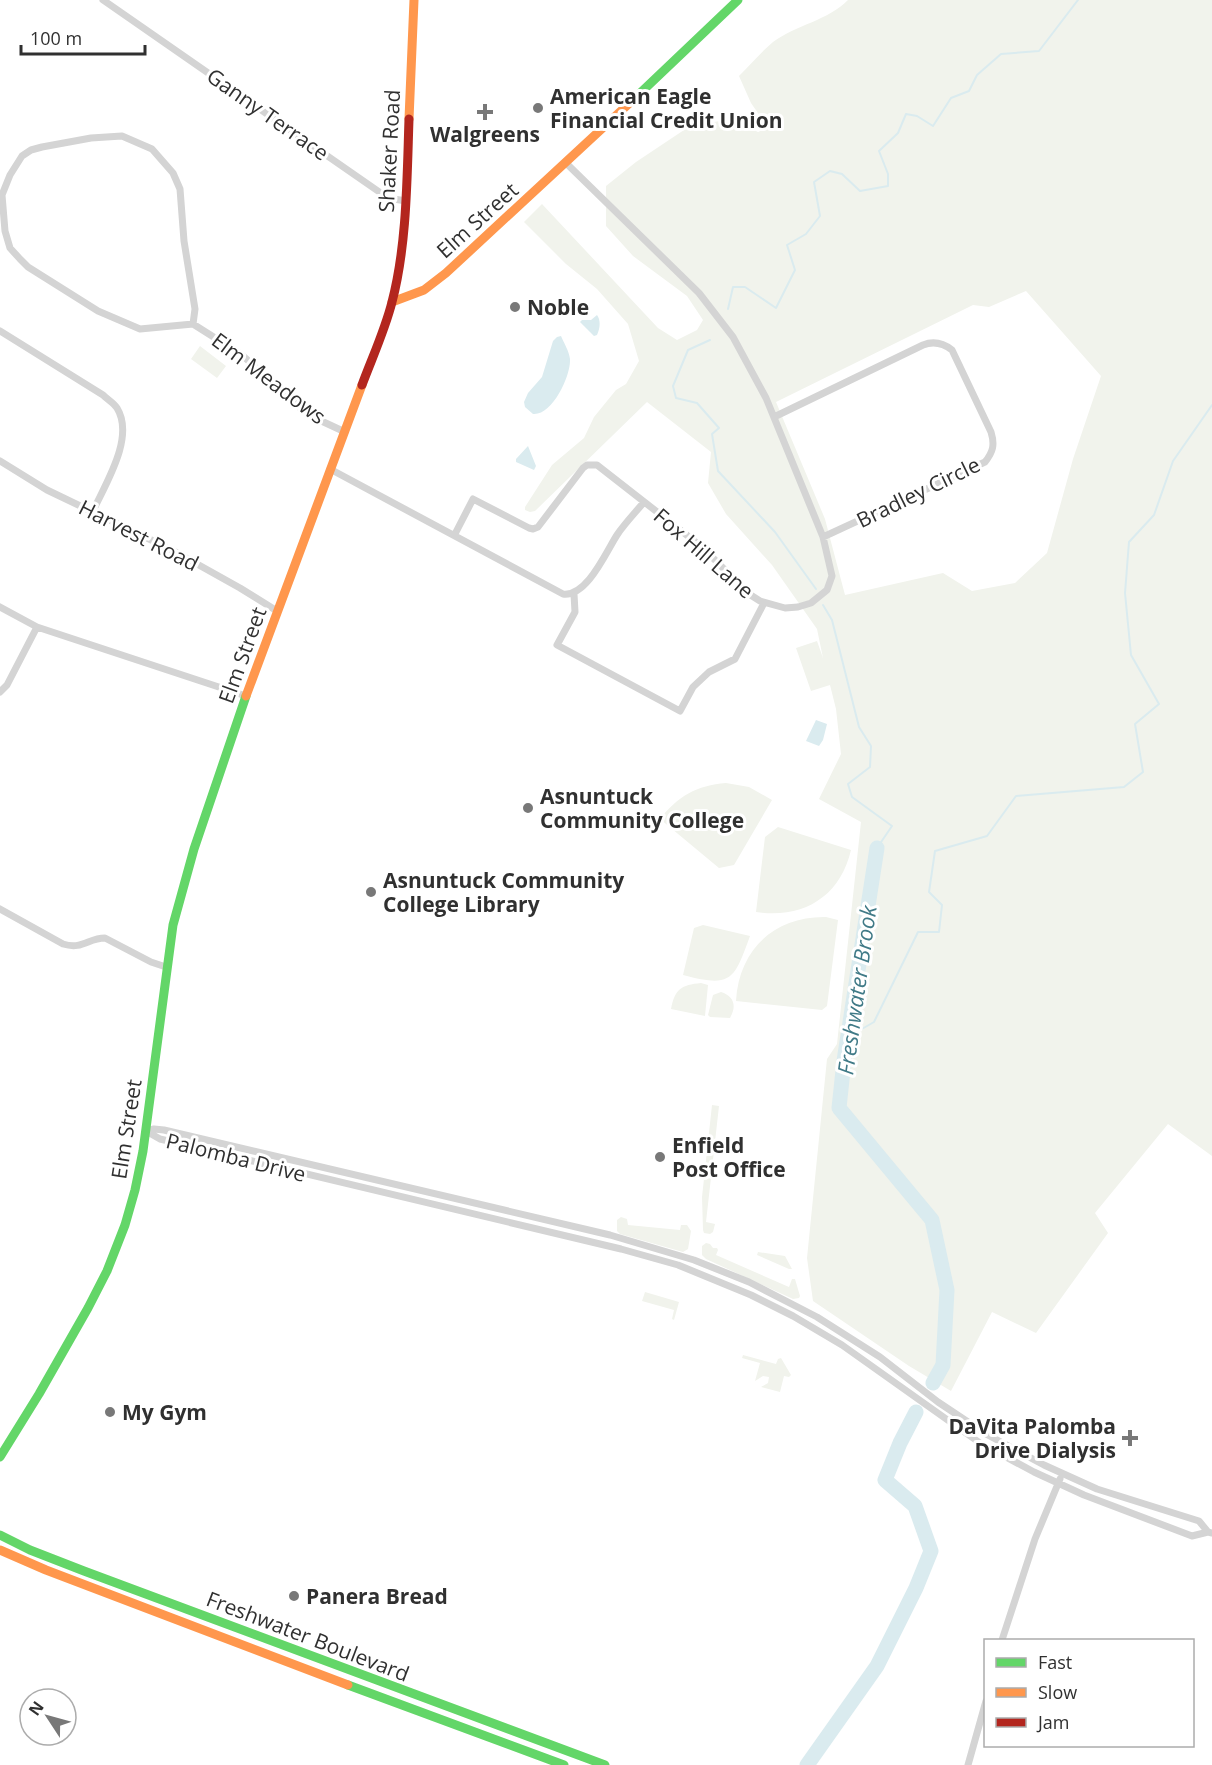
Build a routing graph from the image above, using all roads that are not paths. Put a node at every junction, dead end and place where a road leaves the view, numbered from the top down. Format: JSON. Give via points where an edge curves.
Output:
{"nodes":[{"id":1,"x":103,"y":0,"type":"edge"},
{"id":2,"x":414,"y":0,"type":"edge"},
{"id":3,"x":738,"y":0,"type":"edge"},
{"id":4,"x":566,"y":163,"type":"junction"},
{"id":5,"x":406,"y":201,"type":"junction"},
{"id":6,"x":392,"y":302,"type":"junction"},
{"id":7,"x":193,"y":324,"type":"junction"},
{"id":8,"x":0,"y":331,"type":"edge"},
{"id":9,"x":774,"y":417,"type":"junction"},
{"id":10,"x":345,"y":432,"type":"junction"},
{"id":11,"x":0,"y":461,"type":"edge"},
{"id":12,"x":330,"y":469,"type":"junction"},
{"id":13,"x":644,"y":502,"type":"junction"},
{"id":14,"x":93,"y":511,"type":"junction"},
{"id":15,"x":455,"y":534,"type":"junction"},
{"id":16,"x":823,"y":537,"type":"junction"},
{"id":17,"x":574,"y":594,"type":"junction"},
{"id":18,"x":764,"y":603,"type":"junction"},
{"id":19,"x":0,"y":607,"type":"edge"},
{"id":20,"x":277,"y":611,"type":"junction"},
{"id":21,"x":37,"y":627,"type":"junction"},
{"id":22,"x":0,"y":692,"type":"edge"},
{"id":23,"x":246,"y":696,"type":"junction"},
{"id":24,"x":0,"y":909,"type":"edge"},
{"id":25,"x":166,"y":967,"type":"junction"},
{"id":26,"x":146,"y":1131,"type":"junction"},
{"id":27,"x":523,"y":1215,"type":"junction"},
{"id":28,"x":528,"y":1228,"type":"junction"},
{"id":29,"x":694,"y":1260,"type":"junction"},
{"id":30,"x":691,"y":1271,"type":"junction"},
{"id":31,"x":808,"y":1312,"type":"junction"},
{"id":32,"x":803,"y":1322,"type":"junction"},
{"id":33,"x":963,"y":1418,"type":"junction"},
{"id":34,"x":956,"y":1426,"type":"junction"},
{"id":35,"x":0,"y":1457,"type":"edge"},
{"id":36,"x":1063,"y":1473,"type":"junction"},
{"id":37,"x":1059,"y":1484,"type":"junction"},
{"id":38,"x":1210,"y":1532,"type":"edge"},
{"id":39,"x":0,"y":1535,"type":"edge"},
{"id":40,"x":0,"y":1550,"type":"edge"},
{"id":41,"x":1003,"y":1639,"type":"edge"},
{"id":42,"x":356,"y":1673,"type":"junction"},
{"id":43,"x":350,"y":1686,"type":"junction"},
{"id":44,"x":984,"y":1708,"type":"edge"},
{"id":45,"x":583,"y":1761,"type":"edge"},
{"id":46,"x":564,"y":1765,"type":"edge"},
{"id":47,"x":605,"y":1765,"type":"edge"},
{"id":48,"x":968,"y":1765,"type":"edge"}],
"edges":[{"from":1,"to":5,"type":"street","name":"Ganny Terrace","via":[[388,198]]},
{"from":2,"to":5,"type":"street","name":"Shaker Road"},
{"from":3,"to":4,"type":"street","name":"Elm Street"},
{"from":4,"to":6,"type":"street","name":"Elm Street","via":[[446,273],[424,290]]},
{"from":4,"to":9,"type":"street","via":[[699,293],[733,337]]},
{"from":5,"to":6,"type":"street","name":"Shaker Road"},
{"from":6,"to":10,"type":"street","name":"Elm Street"},
{"from":7,"to":7,"type":"street","name":"Elm Meadows","via":[[140,329],[98,311],[28,267],[10,248],[2,195],[22,156],[42,147],[101,137],[122,136],[152,149],[173,173],[180,189],[195,309]]},
{"from":7,"to":10,"type":"street","name":"Elm Meadows","via":[[242,355],[315,418]]},
{"from":8,"to":14,"type":"street","via":[[117,406],[123,439]]},
{"from":9,"to":16,"type":"street"},
{"from":9,"to":16,"type":"street","name":"Bradley Circle","via":[[923,345],[935,343],[952,350],[991,432],[994,444],[985,462]]},
{"from":10,"to":12,"type":"street","name":"Elm Street"},
{"from":11,"to":14,"type":"street","name":"Harvest Road","via":[[47,490]]},
{"from":12,"to":15,"type":"street"},
{"from":12,"to":20,"type":"street","name":"Elm Street"},
{"from":13,"to":15,"type":"street","name":"Fox Hill Lane","via":[[592,464],[583,468],[538,527],[529,528],[473,499]]},
{"from":13,"to":17,"type":"street","name":"Fox Hill Lane","via":[[618,533],[590,578]]},
{"from":13,"to":18,"type":"street","name":"Fox Hill Lane"},
{"from":14,"to":20,"type":"street","name":"Harvest Road","via":[[172,550]]},
{"from":15,"to":17,"type":"street","via":[[563,594]]},
{"from":16,"to":18,"type":"street","name":"Fox Hill Lane","via":[[832,576],[827,590],[810,603],[786,609]]},
{"from":17,"to":18,"type":"street","name":"Fox Hill Lane","via":[[575,612],[557,645],[680,711],[693,687],[709,672],[735,659]]},
{"from":19,"to":21,"type":"street"},
{"from":20,"to":23,"type":"street","name":"Elm Street"},
{"from":21,"to":22,"type":"street"},
{"from":21,"to":23,"type":"street"},
{"from":23,"to":25,"type":"street","name":"Elm Street","via":[[195,844]]},
{"from":24,"to":25,"type":"street","via":[[63,944],[72,947],[105,938]]},
{"from":25,"to":26,"type":"street","name":"Elm Street"},
{"from":26,"to":27,"type":"street","name":"Palomba Drive","via":[[164,1130]]},
{"from":26,"to":28,"type":"street","name":"Palomba Drive","via":[[160,1139]]},
{"from":26,"to":35,"type":"street","name":"Elm Street","via":[[132,1201],[107,1271],[64,1352]]},
{"from":27,"to":28,"type":"street"},
{"from":27,"to":29,"type":"street","name":"Palomba Drive"},
{"from":28,"to":30,"type":"street","name":"Palomba Drive","via":[[621,1249]]},
{"from":29,"to":30,"type":"street"},
{"from":29,"to":31,"type":"street","name":"Palomba Drive"},
{"from":30,"to":32,"type":"street","name":"Palomba Drive","via":[[751,1295]]},
{"from":31,"to":32,"type":"street"},
{"from":31,"to":33,"type":"street","name":"Palomba Drive","via":[[880,1357]]},
{"from":32,"to":34,"type":"street","name":"Palomba Drive"},
{"from":33,"to":34,"type":"street"},
{"from":33,"to":36,"type":"street","name":"Palomba Drive","via":[[1044,1466]]},
{"from":34,"to":37,"type":"street","name":"Palomba Drive","via":[[980,1443]]},
{"from":36,"to":37,"type":"street"},
{"from":36,"to":38,"type":"street","name":"Palomba Drive","via":[[1097,1489],[1199,1521]]},
{"from":37,"to":38,"type":"street","name":"Palomba Drive","via":[[1192,1536]]},
{"from":37,"to":41,"type":"street","via":[[1035,1539]]},
{"from":39,"to":42,"type":"street","name":"Freshwater Boulevard","via":[[55,1560]]},
{"from":40,"to":43,"type":"street","name":"Freshwater Boulevard"},
{"from":42,"to":43,"type":"street"},
{"from":42,"to":45,"type":"street","name":"Freshwater Boulevard"},
{"from":43,"to":46,"type":"street","name":"Freshwater Boulevard"},
{"from":44,"to":48,"type":"street"},
{"from":45,"to":47,"type":"street","name":"Freshwater Boulevard"}]}
